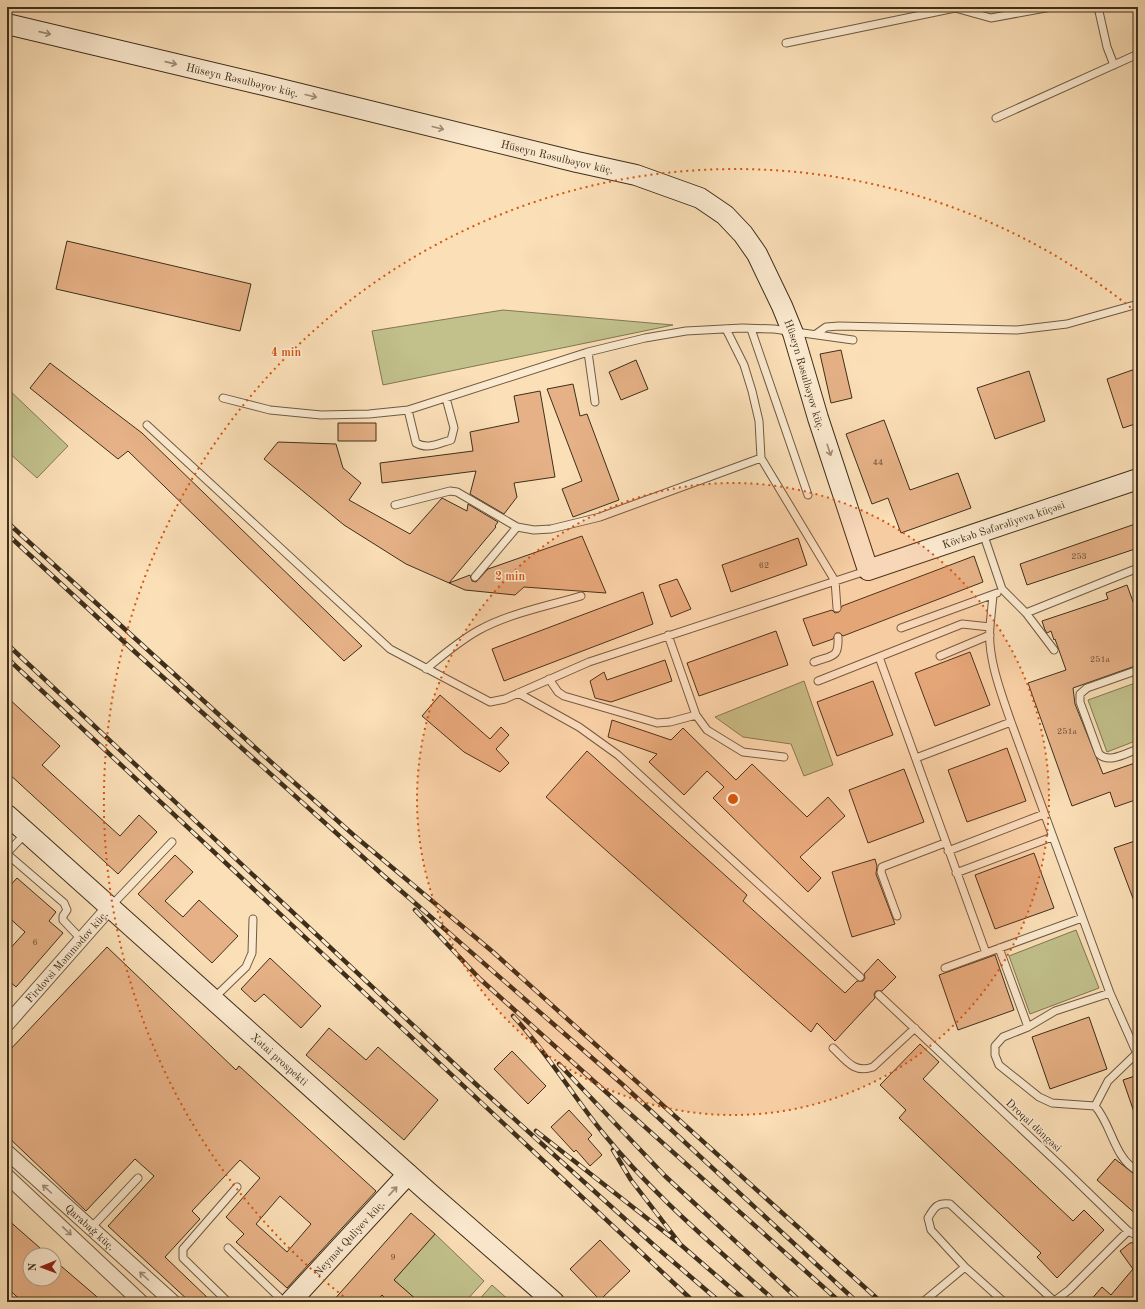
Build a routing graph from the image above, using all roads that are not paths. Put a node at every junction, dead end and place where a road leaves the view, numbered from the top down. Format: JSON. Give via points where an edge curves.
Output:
{"nodes":[{"id":1,"x":1051,"y":7,"type":"edge"},
{"id":2,"x":1098,"y":7,"type":"edge"},
{"id":3,"x":937,"y":9,"type":"edge"},
{"id":4,"x":7,"y":24,"type":"edge"},
{"id":5,"x":786,"y":44,"type":"dead end"},
{"id":6,"x":1138,"y":54,"type":"edge"},
{"id":7,"x":1114,"y":65,"type":"junction"},
{"id":8,"x":996,"y":118,"type":"dead end"},
{"id":9,"x":1138,"y":304,"type":"edge"},
{"id":10,"x":726,"y":329,"type":"junction"},
{"id":11,"x":751,"y":329,"type":"junction"},
{"id":12,"x":792,"y":333,"type":"junction"},
{"id":13,"x":816,"y":334,"type":"junction"},
{"id":14,"x":853,"y":340,"type":"dead end"},
{"id":15,"x":588,"y":352,"type":"junction"},
{"id":16,"x":223,"y":398,"type":"dead end"},
{"id":17,"x":446,"y":398,"type":"junction"},
{"id":18,"x":595,"y":402,"type":"dead end"},
{"id":19,"x":408,"y":410,"type":"junction"},
{"id":20,"x":147,"y":425,"type":"dead end"},
{"id":21,"x":761,"y":458,"type":"junction"},
{"id":22,"x":1138,"y":479,"type":"edge"},
{"id":23,"x":808,"y":495,"type":"dead end"},
{"id":24,"x":395,"y":505,"type":"dead end"},
{"id":25,"x":517,"y":527,"type":"junction"},
{"id":26,"x":982,"y":531,"type":"junction"},
{"id":27,"x":1138,"y":568,"type":"edge"},
{"id":28,"x":868,"y":570,"type":"junction"},
{"id":29,"x":475,"y":577,"type":"dead end"},
{"id":30,"x":835,"y":581,"type":"junction"},
{"id":31,"x":1002,"y":589,"type":"junction"},
{"id":32,"x":993,"y":595,"type":"junction"},
{"id":33,"x":581,"y":596,"type":"dead end"},
{"id":34,"x":837,"y":608,"type":"dead end"},
{"id":35,"x":1026,"y":612,"type":"junction"},
{"id":36,"x":990,"y":627,"type":"junction"},
{"id":37,"x":901,"y":628,"type":"dead end"},
{"id":38,"x":668,"y":635,"type":"junction"},
{"id":39,"x":990,"y":635,"type":"junction"},
{"id":40,"x":838,"y":637,"type":"dead end"},
{"id":41,"x":1054,"y":650,"type":"dead end"},
{"id":42,"x":879,"y":656,"type":"junction"},
{"id":43,"x":940,"y":656,"type":"dead end"},
{"id":44,"x":814,"y":662,"type":"dead end"},
{"id":45,"x":426,"y":669,"type":"junction"},
{"id":46,"x":1138,"y":670,"type":"edge"},
{"id":47,"x":549,"y":679,"type":"junction"},
{"id":48,"x":818,"y":681,"type":"dead end"},
{"id":49,"x":518,"y":693,"type":"junction"},
{"id":50,"x":696,"y":715,"type":"junction"},
{"id":51,"x":1011,"y":722,"type":"junction"},
{"id":52,"x":1138,"y":749,"type":"edge"},
{"id":53,"x":784,"y":757,"type":"dead end"},
{"id":54,"x":916,"y":758,"type":"junction"},
{"id":55,"x":1044,"y":814,"type":"junction"},
{"id":56,"x":7,"y":815,"type":"edge"},
{"id":57,"x":27,"y":832,"type":"junction"},
{"id":58,"x":1052,"y":837,"type":"junction"},
{"id":59,"x":172,"y":842,"type":"dead end"},
{"id":60,"x":945,"y":842,"type":"junction"},
{"id":61,"x":948,"y":851,"type":"junction"},
{"id":62,"x":7,"y":854,"type":"edge"},
{"id":63,"x":956,"y":873,"type":"junction"},
{"id":64,"x":110,"y":907,"type":"junction"},
{"id":65,"x":897,"y":916,"type":"dead end"},
{"id":66,"x":1082,"y":918,"type":"junction"},
{"id":67,"x":253,"y":919,"type":"dead end"},
{"id":68,"x":81,"y":939,"type":"junction"},
{"id":69,"x":999,"y":948,"type":"junction"},
{"id":70,"x":986,"y":953,"type":"junction"},
{"id":71,"x":945,"y":968,"type":"dead end"},
{"id":72,"x":860,"y":977,"type":"dead end"},
{"id":73,"x":1110,"y":993,"type":"junction"},
{"id":74,"x":878,"y":995,"type":"dead end"},
{"id":75,"x":213,"y":999,"type":"junction"},
{"id":76,"x":7,"y":1024,"type":"edge"},
{"id":77,"x":1028,"y":1027,"type":"junction"},
{"id":78,"x":915,"y":1028,"type":"junction"},
{"id":79,"x":833,"y":1048,"type":"dead end"},
{"id":80,"x":1137,"y":1055,"type":"edge"},
{"id":81,"x":1095,"y":1106,"type":"junction"},
{"id":82,"x":7,"y":1152,"type":"edge"},
{"id":83,"x":1138,"y":1171,"type":"edge"},
{"id":84,"x":408,"y":1174,"type":"junction"},
{"id":85,"x":7,"y":1176,"type":"edge"},
{"id":86,"x":138,"y":1178,"type":"dead end"},
{"id":87,"x":236,"y":1187,"type":"dead end"},
{"id":88,"x":91,"y":1228,"type":"junction"},
{"id":89,"x":1128,"y":1231,"type":"junction"},
{"id":90,"x":1138,"y":1236,"type":"edge"},
{"id":91,"x":228,"y":1248,"type":"dead end"},
{"id":92,"x":965,"y":1267,"type":"junction"},
{"id":93,"x":141,"y":1302,"type":"edge"},
{"id":94,"x":173,"y":1302,"type":"edge"},
{"id":95,"x":228,"y":1302,"type":"edge"},
{"id":96,"x":284,"y":1302,"type":"edge"},
{"id":97,"x":290,"y":1302,"type":"edge"},
{"id":98,"x":554,"y":1302,"type":"edge"},
{"id":99,"x":923,"y":1302,"type":"edge"},
{"id":100,"x":1004,"y":1302,"type":"edge"},
{"id":101,"x":1053,"y":1302,"type":"edge"}],
"edges":[{"from":1,"to":3,"type":"lane","via":[[991,18],[955,8]]},
{"from":2,"to":7,"type":"lane"},
{"from":3,"to":5,"type":"lane"},
{"from":4,"to":12,"type":"street","name":"Hüseyn Rəsulbəyov küç.","one_way":true,"via":[[636,175],[700,198],[725,215],[757,254],[773,285]]},
{"from":6,"to":7,"type":"lane"},
{"from":7,"to":8,"type":"lane"},
{"from":9,"to":13,"type":"lane","via":[[1067,324],[1041,328],[987,330],[839,326],[826,327]]},
{"from":10,"to":11,"type":"lane"},
{"from":10,"to":15,"type":"lane","via":[[686,331]]},
{"from":10,"to":21,"type":"lane","via":[[744,365],[752,391],[759,421]]},
{"from":11,"to":12,"type":"lane"},
{"from":11,"to":23,"type":"lane"},
{"from":12,"to":13,"type":"lane"},
{"from":12,"to":28,"type":"street","name":"Hüseyn Rəsulbəyov küç.","one_way":true},
{"from":13,"to":14,"type":"lane"},
{"from":15,"to":17,"type":"lane"},
{"from":15,"to":18,"type":"lane"},
{"from":16,"to":19,"type":"lane","via":[[270,410],[321,415]]},
{"from":17,"to":19,"type":"lane"},
{"from":17,"to":19,"type":"lane","via":[[454,428],[451,440],[429,447],[416,443]]},
{"from":20,"to":45,"type":"lane","via":[[390,649]]},
{"from":21,"to":25,"type":"lane","via":[[600,517],[551,529]]},
{"from":21,"to":30,"type":"lane"},
{"from":22,"to":26,"type":"street","name":"Kövkəb Səfərəliyeva küçəsi"},
{"from":24,"to":25,"type":"lane","via":[[450,491],[457,492]]},
{"from":25,"to":29,"type":"lane"},
{"from":26,"to":28,"type":"street","name":"Kövkəb Səfərəliyeva küçəsi"},
{"from":26,"to":31,"type":"lane"},
{"from":27,"to":35,"type":"lane"},
{"from":28,"to":30,"type":"lane"},
{"from":30,"to":34,"type":"lane"},
{"from":30,"to":38,"type":"lane"},
{"from":31,"to":32,"type":"lane"},
{"from":31,"to":35,"type":"lane"},
{"from":32,"to":36,"type":"lane"},
{"from":32,"to":37,"type":"lane"},
{"from":33,"to":45,"type":"lane","via":[[521,614],[480,630],[454,645]]},
{"from":35,"to":41,"type":"lane"},
{"from":36,"to":39,"type":"lane"},
{"from":36,"to":42,"type":"lane","via":[[962,624]]},
{"from":38,"to":47,"type":"lane","via":[[589,662]]},
{"from":38,"to":50,"type":"lane"},
{"from":39,"to":43,"type":"lane"},
{"from":39,"to":51,"type":"lane","via":[[996,679]]},
{"from":40,"to":44,"type":"lane","via":[[839,650],[836,654]]},
{"from":42,"to":48,"type":"lane"},
{"from":42,"to":54,"type":"lane"},
{"from":45,"to":49,"type":"lane","via":[[490,702],[506,700]]},
{"from":46,"to":52,"type":"lane","via":[[1086,688],[1080,694],[1080,702],[1099,754],[1110,759]]},
{"from":47,"to":49,"type":"lane"},
{"from":47,"to":50,"type":"lane","via":[[564,696],[657,722],[670,722]]},
{"from":49,"to":72,"type":"lane","via":[[580,727],[618,755]]},
{"from":50,"to":53,"type":"lane","via":[[707,730],[743,752]]},
{"from":51,"to":54,"type":"lane"},
{"from":51,"to":55,"type":"lane"},
{"from":54,"to":60,"type":"lane"},
{"from":55,"to":58,"type":"lane"},
{"from":55,"to":61,"type":"lane"},
{"from":56,"to":57,"type":"street","name":"Xətai prospekti"},
{"from":57,"to":62,"type":"lane"},
{"from":57,"to":64,"type":"street","name":"Xətai prospekti"},
{"from":58,"to":63,"type":"lane"},
{"from":58,"to":66,"type":"lane"},
{"from":59,"to":64,"type":"lane"},
{"from":60,"to":61,"type":"lane"},
{"from":60,"to":65,"type":"lane","via":[[882,867],[881,872]]},
{"from":61,"to":63,"type":"lane"},
{"from":62,"to":68,"type":"lane","via":[[64,903],[67,910],[63,920]]},
{"from":63,"to":70,"type":"lane"},
{"from":64,"to":68,"type":"street","name":"Firdovsi Məmmədov küç."},
{"from":64,"to":75,"type":"street","name":"Xətai prospekti"},
{"from":66,"to":69,"type":"lane"},
{"from":66,"to":73,"type":"lane"},
{"from":67,"to":75,"type":"lane","via":[[252,953],[246,967]]},
{"from":68,"to":76,"type":"street","name":"Firdovsi Məmmədov küç."},
{"from":69,"to":70,"type":"lane"},
{"from":69,"to":77,"type":"lane"},
{"from":70,"to":71,"type":"lane"},
{"from":73,"to":77,"type":"lane","via":[[1055,1011]]},
{"from":73,"to":80,"type":"lane"},
{"from":74,"to":78,"type":"lane","name":"Droqal döngəsi"},
{"from":75,"to":84,"type":"street","name":"Xətai prospekti"},
{"from":77,"to":81,"type":"lane","via":[[1003,1037],[995,1046],[999,1065],[1038,1097],[1052,1102]]},
{"from":78,"to":79,"type":"lane","via":[[873,1067],[865,1070],[856,1069]]},
{"from":78,"to":89,"type":"lane","name":"Droqal döngəsi"},
{"from":80,"to":81,"type":"lane","via":[[1108,1081]]},
{"from":81,"to":83,"type":"lane","via":[[1102,1114],[1122,1156]]},
{"from":88,"to":82,"type":"street","name":"Qarabağ küç.","one_way":true},
{"from":97,"to":84,"type":"street","name":"Neymət Quliyev küç.","one_way":true},
{"from":84,"to":98,"type":"street","name":"Xətai prospekti"},
{"from":85,"to":93,"type":"street","name":"Qarabağ küç.","one_way":true},
{"from":86,"to":88,"type":"lane"},
{"from":87,"to":95,"type":"lane","via":[[182,1253],[183,1258]]},
{"from":94,"to":88,"type":"street","name":"Qarabağ küç.","one_way":true},
{"from":89,"to":90,"type":"lane","name":"Droqal döngəsi"},
{"from":89,"to":101,"type":"lane","via":[[1069,1290]]},
{"from":91,"to":96,"type":"lane"},
{"from":92,"to":99,"type":"lane"},
{"from":92,"to":100,"type":"lane"},
{"from":92,"to":101,"type":"lane","via":[[931,1230],[928,1218],[935,1206],[942,1203],[950,1204]]}]}
